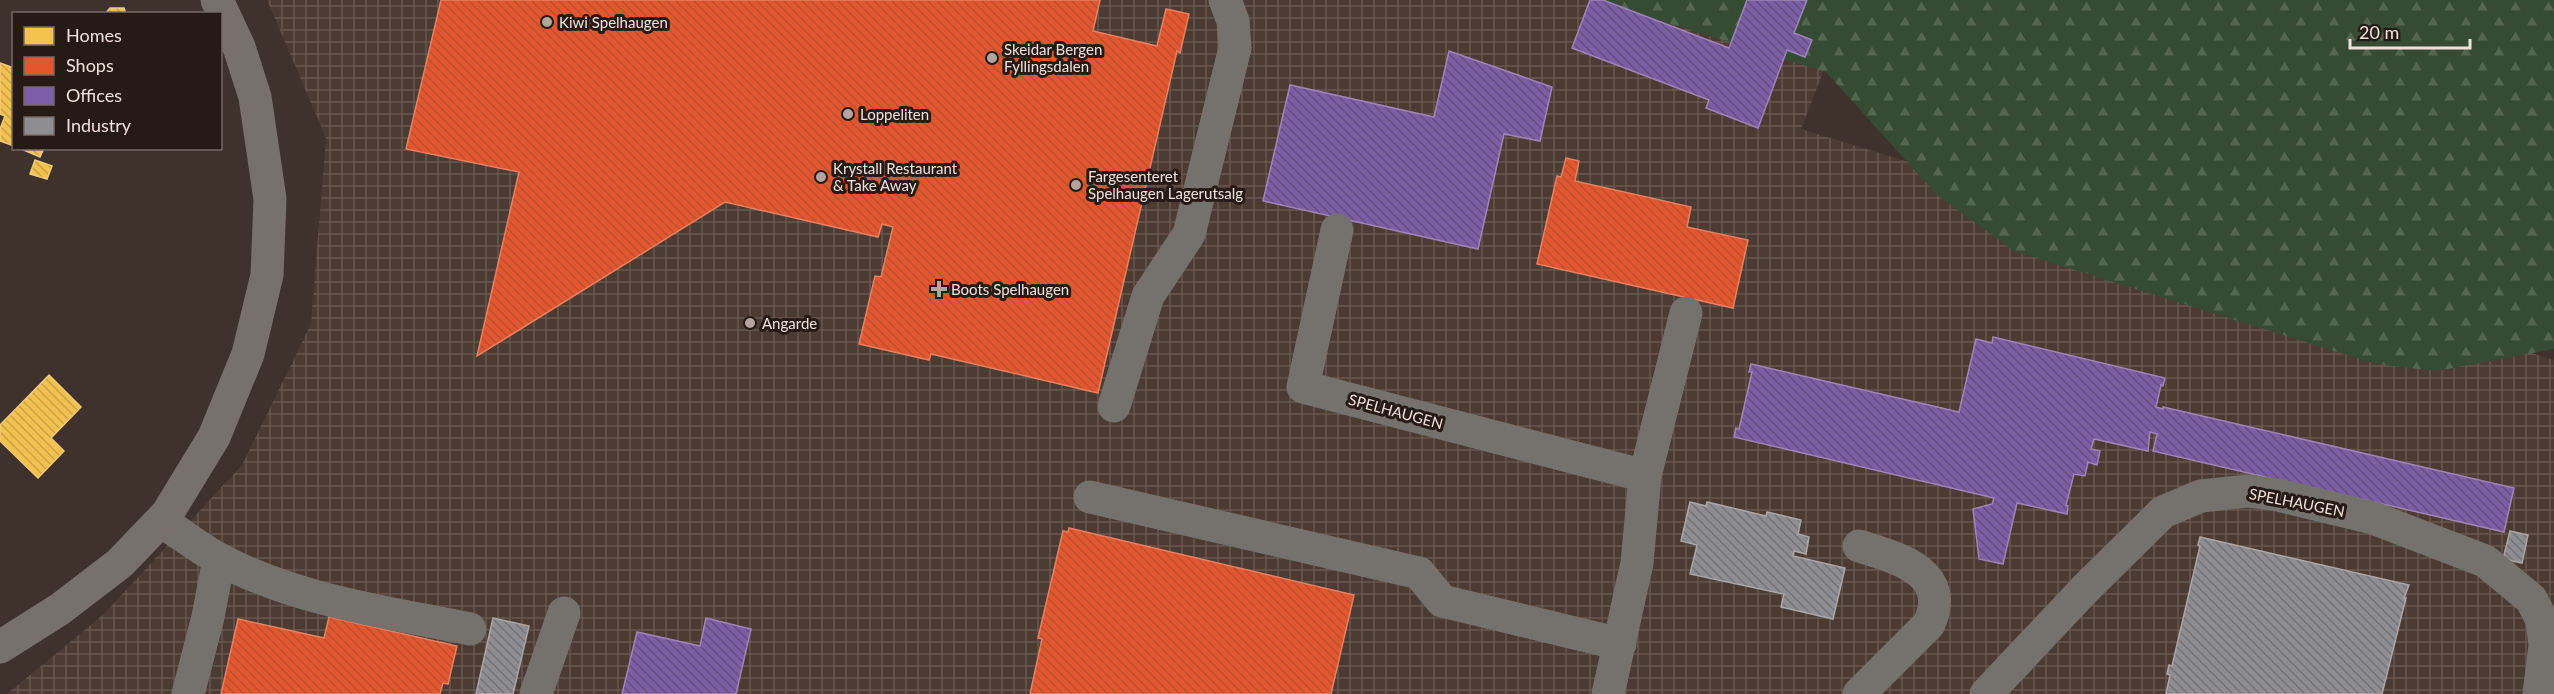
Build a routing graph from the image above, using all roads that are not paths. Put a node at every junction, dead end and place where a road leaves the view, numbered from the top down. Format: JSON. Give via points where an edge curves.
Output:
{"nodes":[{"id":1,"x":218,"y":0,"type":"edge"},
{"id":2,"x":1225,"y":0,"type":"edge"},
{"id":3,"x":1337,"y":230,"type":"dead end"},
{"id":4,"x":1686,"y":313,"type":"dead end"},
{"id":5,"x":1114,"y":406,"type":"dead end"},
{"id":6,"x":1645,"y":476,"type":"junction"},
{"id":7,"x":1090,"y":497,"type":"dead end"},
{"id":8,"x":161,"y":521,"type":"junction"},
{"id":9,"x":1860,"y":546,"type":"dead end"},
{"id":10,"x":219,"y":559,"type":"junction"},
{"id":11,"x":564,"y":613,"type":"dead end"},
{"id":12,"x":470,"y":629,"type":"dead end"},
{"id":13,"x":1620,"y":644,"type":"junction"},
{"id":14,"x":0,"y":647,"type":"edge"},
{"id":15,"x":188,"y":694,"type":"edge"},
{"id":16,"x":536,"y":694,"type":"edge"},
{"id":17,"x":1608,"y":694,"type":"edge"},
{"id":18,"x":1859,"y":694,"type":"edge"},
{"id":19,"x":1986,"y":694,"type":"edge"},
{"id":20,"x":2539,"y":694,"type":"edge"}],
"edges":[{"from":1,"to":8,"type":"main road","via":[[240,47],[255,98],[270,199],[267,274],[248,354],[214,437]]},
{"from":2,"to":5,"type":"lane","via":[[1233,21],[1235,48],[1189,234],[1148,296]]},
{"from":3,"to":6,"type":"lane","name":"SPELHAUGEN","via":[[1303,387]]},
{"from":4,"to":6,"type":"lane"},
{"from":6,"to":13,"type":"lane","via":[[1637,562]]},
{"from":7,"to":13,"type":"lane","via":[[1419,573],[1442,601]]},
{"from":8,"to":10,"type":"lane"},
{"from":8,"to":14,"type":"main road","via":[[120,563],[60,609]]},
{"from":9,"to":18,"type":"lane","via":[[1914,567],[1934,592],[1935,610],[1929,624]]},
{"from":10,"to":12,"type":"lane","via":[[328,600]]},
{"from":10,"to":15,"type":"lane"},
{"from":11,"to":16,"type":"lane"},
{"from":13,"to":17,"type":"lane"},
{"from":19,"to":20,"type":"lane","name":"SPELHAUGEN","via":[[2163,512],[2201,496],[2248,491],[2373,518],[2485,561],[2531,599],[2542,620],[2545,645]]}]}
